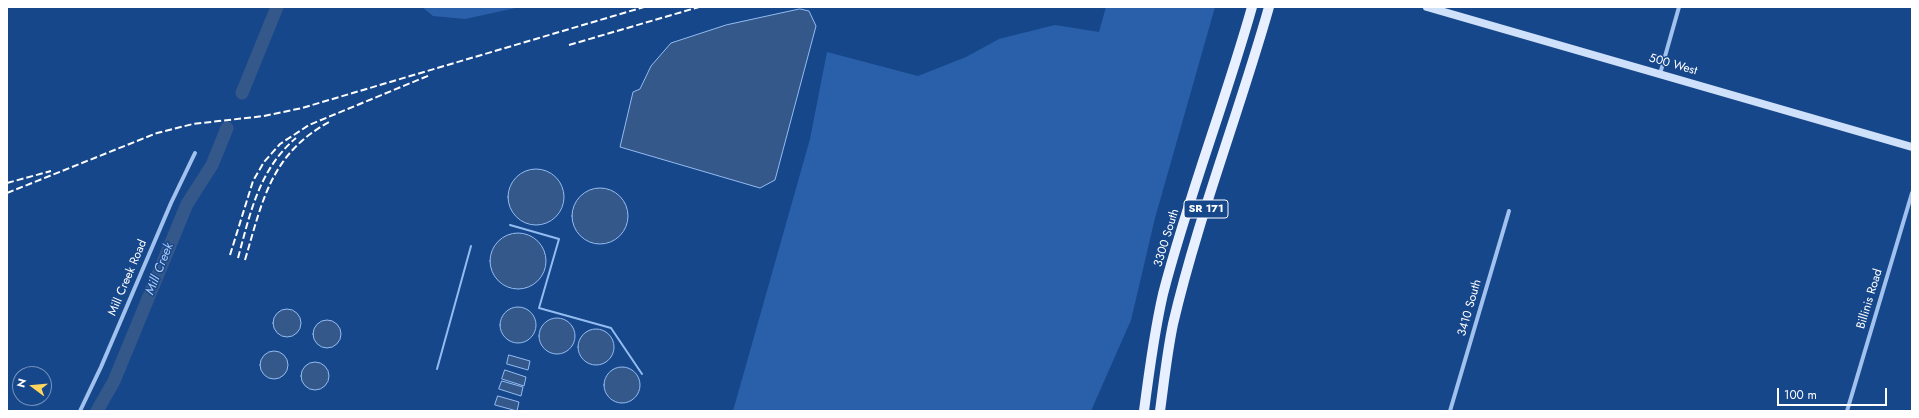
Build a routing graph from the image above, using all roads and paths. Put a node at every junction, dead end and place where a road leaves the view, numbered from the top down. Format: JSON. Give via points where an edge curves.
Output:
{"nodes":[{"id":1,"x":1252,"y":7,"type":"edge"},
{"id":2,"x":1269,"y":7,"type":"edge"},
{"id":3,"x":1427,"y":7,"type":"edge"},
{"id":4,"x":1679,"y":7,"type":"edge"},
{"id":5,"x":1660,"y":74,"type":"junction"},
{"id":6,"x":1912,"y":147,"type":"edge"},
{"id":7,"x":195,"y":153,"type":"dead end"},
{"id":8,"x":1912,"y":194,"type":"edge"},
{"id":9,"x":1509,"y":211,"type":"dead end"},
{"id":10,"x":80,"y":411,"type":"edge"},
{"id":11,"x":1144,"y":411,"type":"edge"},
{"id":12,"x":1160,"y":411,"type":"edge"},
{"id":13,"x":1450,"y":411,"type":"edge"},
{"id":14,"x":1847,"y":411,"type":"edge"}],
"edges":[{"from":1,"to":11,"type":"main road","name":"3300 South","number":"SR 171","via":[[1163,294],[1152,349]]},
{"from":2,"to":12,"type":"main road","number":"SR 171","via":[[1182,292],[1168,352]]},
{"from":3,"to":5,"type":"main road","name":"500 West"},
{"from":4,"to":5,"type":"street"},
{"from":5,"to":6,"type":"main road","name":"500 West"},
{"from":7,"to":10,"type":"street","name":"Mill Creek Road"},
{"from":8,"to":14,"type":"street","name":"Billinis Road"},
{"from":9,"to":13,"type":"street","name":"3410 South"}]}
